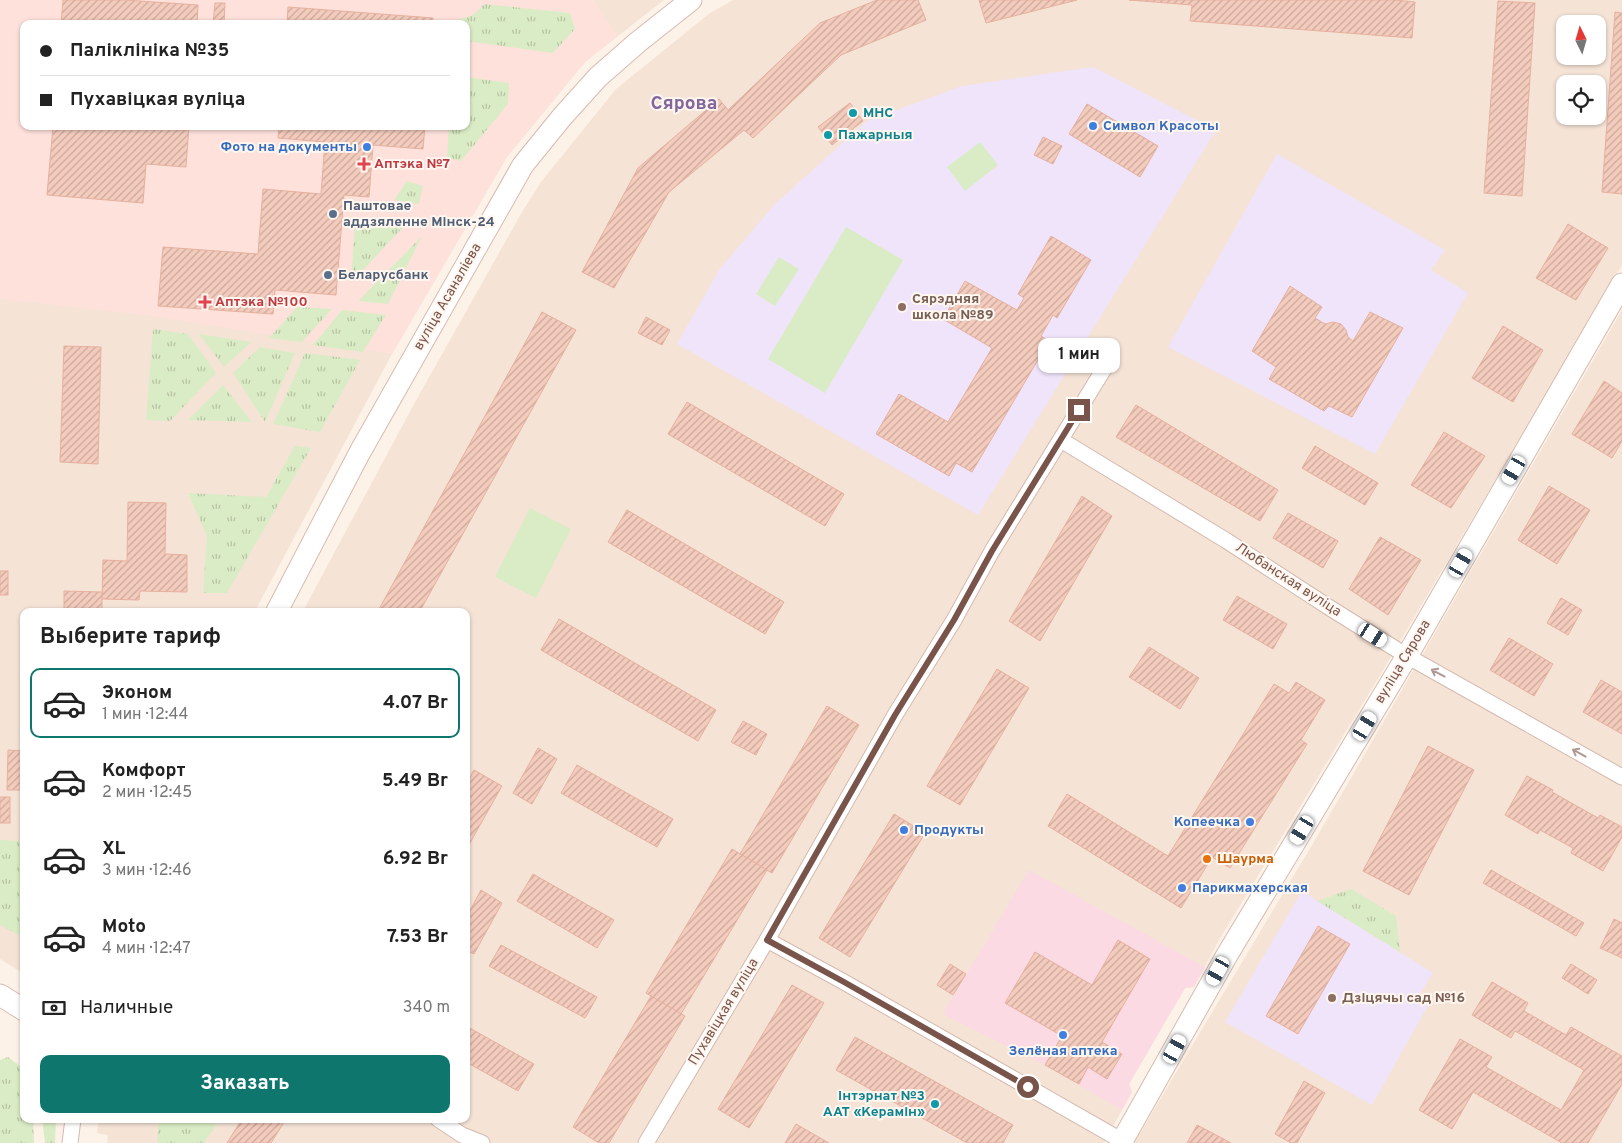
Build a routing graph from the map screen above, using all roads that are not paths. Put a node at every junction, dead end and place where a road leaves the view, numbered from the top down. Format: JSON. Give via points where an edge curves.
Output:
{"nodes":[{"id":1,"x":691,"y":0,"type":"edge"},
{"id":2,"x":1622,"y":284,"type":"edge"},
{"id":3,"x":1107,"y":364,"type":"dead end"},
{"id":4,"x":1061,"y":440,"type":"junction"},
{"id":5,"x":278,"y":608,"type":"edge"},
{"id":6,"x":1408,"y":656,"type":"junction"},
{"id":7,"x":1622,"y":777,"type":"edge"},
{"id":8,"x":767,"y":940,"type":"junction"},
{"id":9,"x":0,"y":995,"type":"edge"},
{"id":10,"x":20,"y":1008,"type":"edge"},
{"id":11,"x":72,"y":1123,"type":"edge"},
{"id":12,"x":444,"y":1123,"type":"edge"},
{"id":13,"x":1123,"y":1142,"type":"edge"},
{"id":14,"x":70,"y":1143,"type":"edge"},
{"id":15,"x":482,"y":1143,"type":"edge"},
{"id":16,"x":646,"y":1143,"type":"edge"}],
"edges":[{"from":1,"to":5,"type":"street","name":"вуліца Асаналіева","via":[[598,77],[523,166],[360,452]]},
{"from":2,"to":6,"type":"street","name":"вуліца Сярова"},
{"from":3,"to":4,"type":"street","name":"Пухавіцкая вуліца"},
{"from":4,"to":6,"type":"street","name":"Любанская вуліца"},
{"from":4,"to":8,"type":"street","name":"Пухавіцкая вуліца","via":[[895,715]]},
{"from":7,"to":6,"type":"street","name":"Любанская вуліца","one_way":true},
{"from":6,"to":13,"type":"street","name":"вуліца Сярова","via":[[1227,955]]},
{"from":8,"to":13,"type":"street"},
{"from":8,"to":16,"type":"street","name":"Пухавіцкая вуліца"},
{"from":9,"to":10,"type":"street"},
{"from":11,"to":14,"type":"street"},
{"from":12,"to":15,"type":"street"}]}
